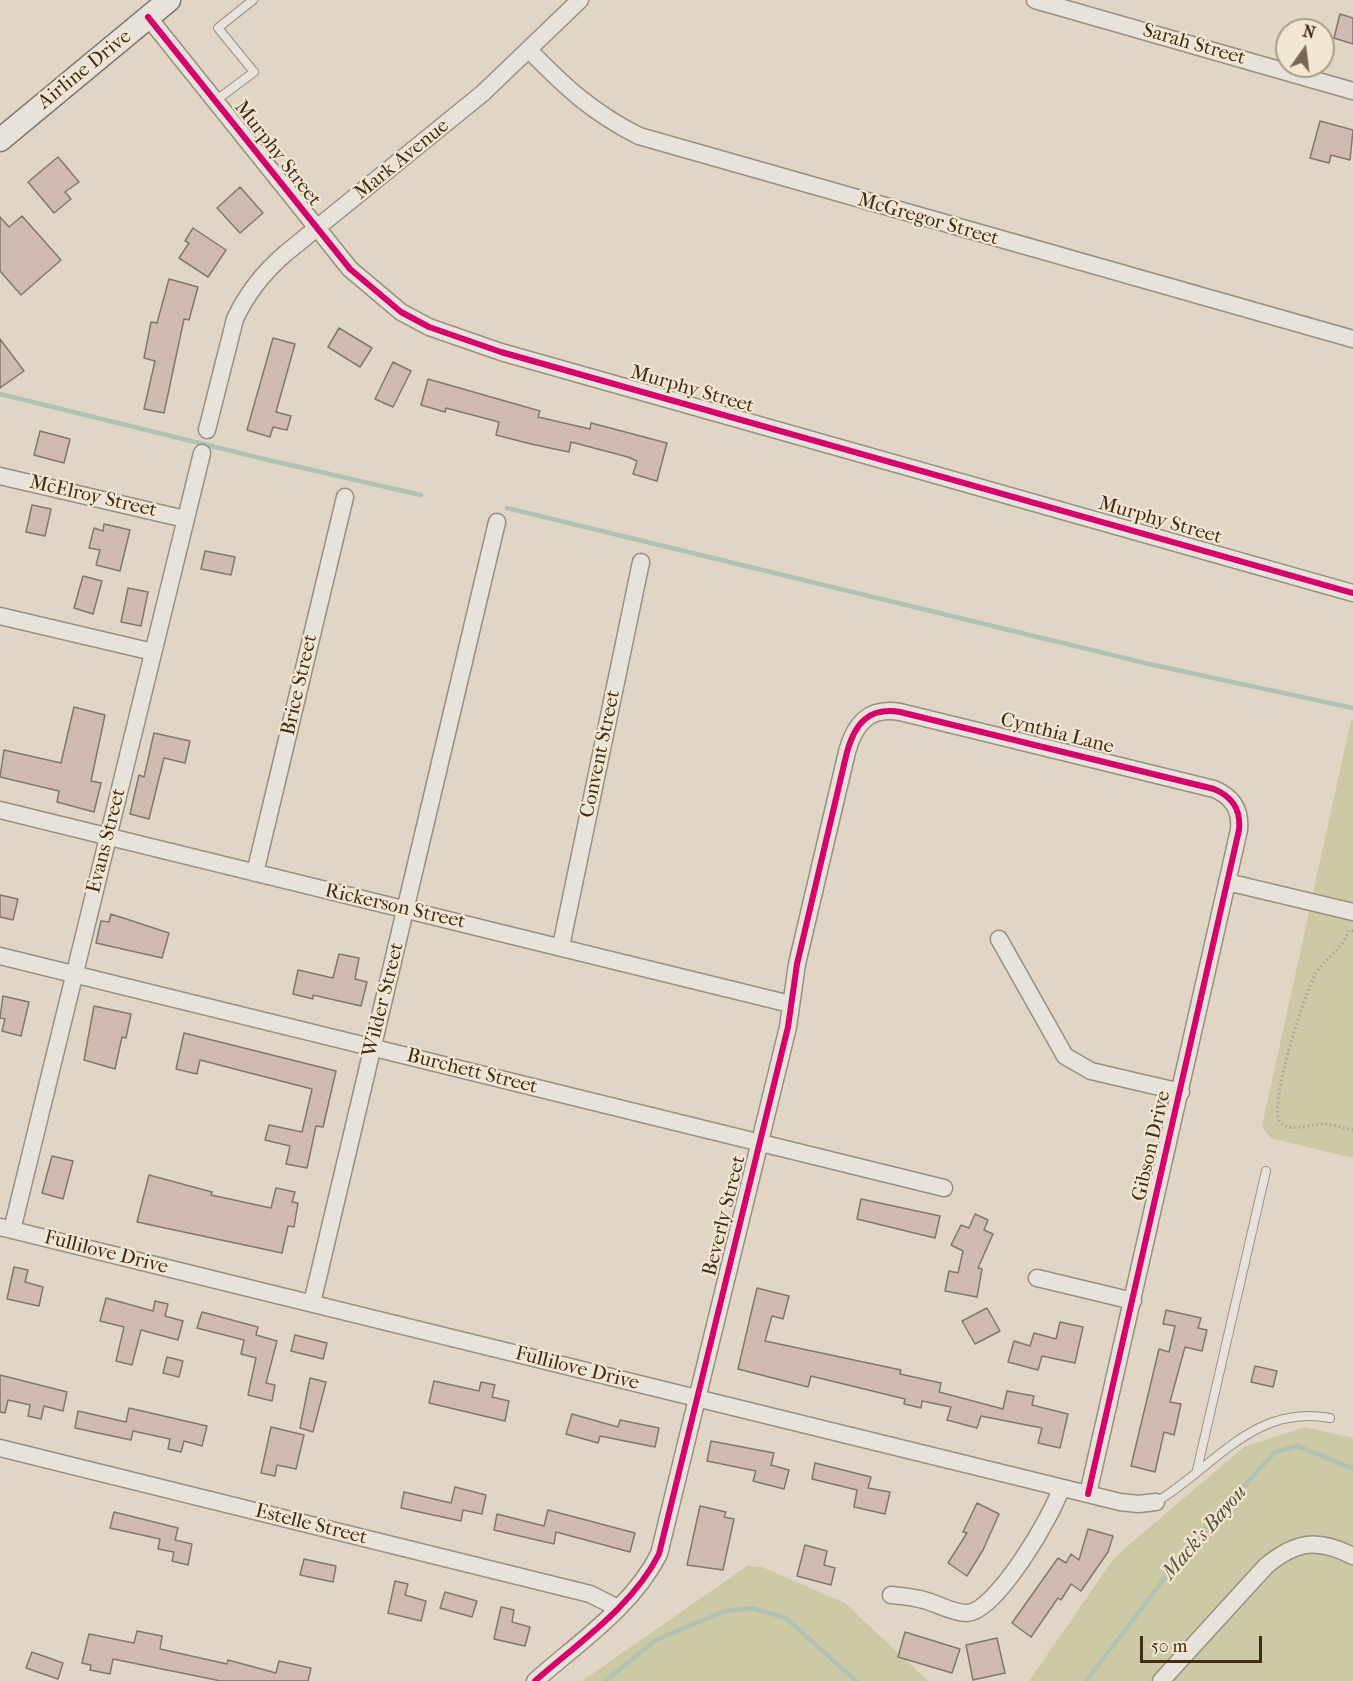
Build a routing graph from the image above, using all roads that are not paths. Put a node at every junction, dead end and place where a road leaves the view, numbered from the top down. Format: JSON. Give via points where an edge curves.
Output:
{"nodes":[{"id":1,"x":169,"y":0,"type":"edge"},
{"id":2,"x":253,"y":0,"type":"edge"},
{"id":3,"x":580,"y":0,"type":"edge"},
{"id":4,"x":1035,"y":0,"type":"edge"},
{"id":5,"x":148,"y":17,"type":"junction"},
{"id":6,"x":530,"y":50,"type":"junction"},
{"id":7,"x":1353,"y":91,"type":"edge"},
{"id":8,"x":214,"y":101,"type":"junction"},
{"id":9,"x":0,"y":140,"type":"edge"},
{"id":10,"x":316,"y":230,"type":"junction"},
{"id":11,"x":1353,"y":339,"type":"edge"},
{"id":12,"x":207,"y":430,"type":"dead end"},
{"id":13,"x":202,"y":453,"type":"dead end"},
{"id":14,"x":0,"y":476,"type":"edge"},
{"id":15,"x":345,"y":497,"type":"dead end"},
{"id":16,"x":185,"y":519,"type":"junction"},
{"id":17,"x":497,"y":522,"type":"dead end"},
{"id":18,"x":641,"y":562,"type":"dead end"},
{"id":19,"x":1353,"y":593,"type":"edge"},
{"id":20,"x":0,"y":616,"type":"edge"},
{"id":21,"x":153,"y":652,"type":"junction"},
{"id":22,"x":866,"y":716,"type":"joint"},
{"id":23,"x":1236,"y":805,"type":"joint"},
{"id":24,"x":0,"y":810,"type":"edge"},
{"id":25,"x":108,"y":836,"type":"junction"},
{"id":26,"x":255,"y":873,"type":"junction"},
{"id":27,"x":1227,"y":882,"type":"junction"},
{"id":28,"x":406,"y":910,"type":"junction"},
{"id":29,"x":1353,"y":912,"type":"edge"},
{"id":30,"x":999,"y":939,"type":"dead end"},
{"id":31,"x":561,"y":946,"type":"junction"},
{"id":32,"x":0,"y":956,"type":"edge"},
{"id":33,"x":75,"y":974,"type":"junction"},
{"id":34,"x":790,"y":1004,"type":"junction"},
{"id":35,"x":373,"y":1048,"type":"junction"},
{"id":36,"x":1181,"y":1092,"type":"junction"},
{"id":37,"x":760,"y":1143,"type":"junction"},
{"id":38,"x":1266,"y":1171,"type":"dead end"},
{"id":39,"x":944,"y":1188,"type":"dead end"},
{"id":40,"x":6,"y":1228,"type":"edge"},
{"id":41,"x":1037,"y":1278,"type":"dead end"},
{"id":42,"x":1133,"y":1301,"type":"junction"},
{"id":43,"x":312,"y":1304,"type":"junction"},
{"id":44,"x":697,"y":1398,"type":"junction"},
{"id":45,"x":1330,"y":1418,"type":"dead end"},
{"id":46,"x":0,"y":1448,"type":"edge"},
{"id":47,"x":1197,"y":1470,"type":"junction"},
{"id":48,"x":1061,"y":1488,"type":"junction"},
{"id":49,"x":1088,"y":1494,"type":"junction"},
{"id":50,"x":1156,"y":1502,"type":"joint"},
{"id":51,"x":1353,"y":1556,"type":"edge"},
{"id":52,"x":891,"y":1595,"type":"dead end"},
{"id":53,"x":618,"y":1608,"type":"junction"},
{"id":54,"x":535,"y":1681,"type":"edge"},
{"id":55,"x":1161,"y":1681,"type":"edge"}],
"edges":[{"from":1,"to":5,"type":"main road","name":"Airline Drive"},
{"from":2,"to":8,"type":"lane","via":[[218,28],[254,72]]},
{"from":3,"to":6,"type":"street","name":"Mark Avenue"},
{"from":4,"to":7,"type":"street","name":"Sarah Street"},
{"from":5,"to":8,"type":"street","name":"Murphy Street"},
{"from":5,"to":9,"type":"main road","name":"Airline Drive"},
{"from":6,"to":10,"type":"street","name":"Mark Avenue"},
{"from":6,"to":11,"type":"street","name":"McGregor Street","via":[[586,105],[639,136]]},
{"from":8,"to":10,"type":"street","name":"Murphy Street"},
{"from":10,"to":12,"type":"street","name":"Mark Avenue","via":[[273,264],[241,305],[230,334]]},
{"from":10,"to":19,"type":"street","name":"Murphy Street","via":[[350,269],[385,300],[429,327],[463,340]]},
{"from":13,"to":16,"type":"street","name":"Evans Street"},
{"from":14,"to":16,"type":"street","name":"McElroy Street"},
{"from":15,"to":26,"type":"street","name":"Brice Street"},
{"from":16,"to":21,"type":"street","name":"Evans Street"},
{"from":17,"to":28,"type":"street","name":"Wilder Street"},
{"from":18,"to":31,"type":"street","name":"Convent Street"},
{"from":20,"to":21,"type":"street"},
{"from":21,"to":25,"type":"street","name":"Evans Street"},
{"from":22,"to":23,"type":"street","name":"Cynthia Lane","via":[[885,710],[900,712],[1214,789]]},
{"from":22,"to":34,"type":"street","name":"Beverly Street","via":[[849,746]]},
{"from":23,"to":27,"type":"street","name":"Gibson Drive","via":[[1239,830]]},
{"from":24,"to":25,"type":"street","name":"Rickerson Street"},
{"from":25,"to":26,"type":"street","name":"Rickerson Street"},
{"from":25,"to":33,"type":"street","name":"Evans Street"},
{"from":26,"to":28,"type":"street","name":"Rickerson Street"},
{"from":27,"to":29,"type":"street"},
{"from":27,"to":36,"type":"street","name":"Gibson Drive"},
{"from":28,"to":31,"type":"street","name":"Rickerson Street"},
{"from":28,"to":35,"type":"street","name":"Wilder Street"},
{"from":30,"to":36,"type":"street","via":[[1065,1056],[1090,1071]]},
{"from":31,"to":34,"type":"street","name":"Rickerson Street"},
{"from":32,"to":33,"type":"street","name":"Burchett Street"},
{"from":33,"to":35,"type":"street","name":"Burchett Street"},
{"from":33,"to":40,"type":"street","name":"Evans Street"},
{"from":34,"to":37,"type":"street","name":"Beverly Street"},
{"from":35,"to":37,"type":"street","name":"Burchett Street"},
{"from":35,"to":43,"type":"street","name":"Wilder Street"},
{"from":36,"to":42,"type":"street","name":"Gibson Drive"},
{"from":37,"to":39,"type":"street","name":"Burchett Street"},
{"from":37,"to":44,"type":"street","name":"Beverly Street"},
{"from":38,"to":47,"type":"lane"},
{"from":40,"to":43,"type":"street","name":"Fullilove Drive"},
{"from":41,"to":42,"type":"street"},
{"from":42,"to":49,"type":"street","name":"Gibson Drive"},
{"from":43,"to":44,"type":"street","name":"Fullilove Drive"},
{"from":44,"to":48,"type":"street","name":"Fullilove Drive"},
{"from":44,"to":53,"type":"street","name":"Beverly Street","via":[[659,1554],[644,1580]]},
{"from":45,"to":47,"type":"lane","via":[[1292,1415],[1264,1425]]},
{"from":46,"to":53,"type":"street","name":"Estelle Street","via":[[590,1594]]},
{"from":47,"to":50,"type":"lane"},
{"from":48,"to":49,"type":"street","name":"Fullilove Drive"},
{"from":48,"to":52,"type":"street","via":[[1047,1521],[997,1595],[981,1609],[957,1612],[918,1598]]},
{"from":49,"to":50,"type":"street","name":"Fullilove Drive","via":[[1130,1504]]},
{"from":51,"to":55,"type":"street","via":[[1330,1546],[1305,1544],[1282,1553]]},
{"from":53,"to":54,"type":"street","name":"Beverly Street"}]}
